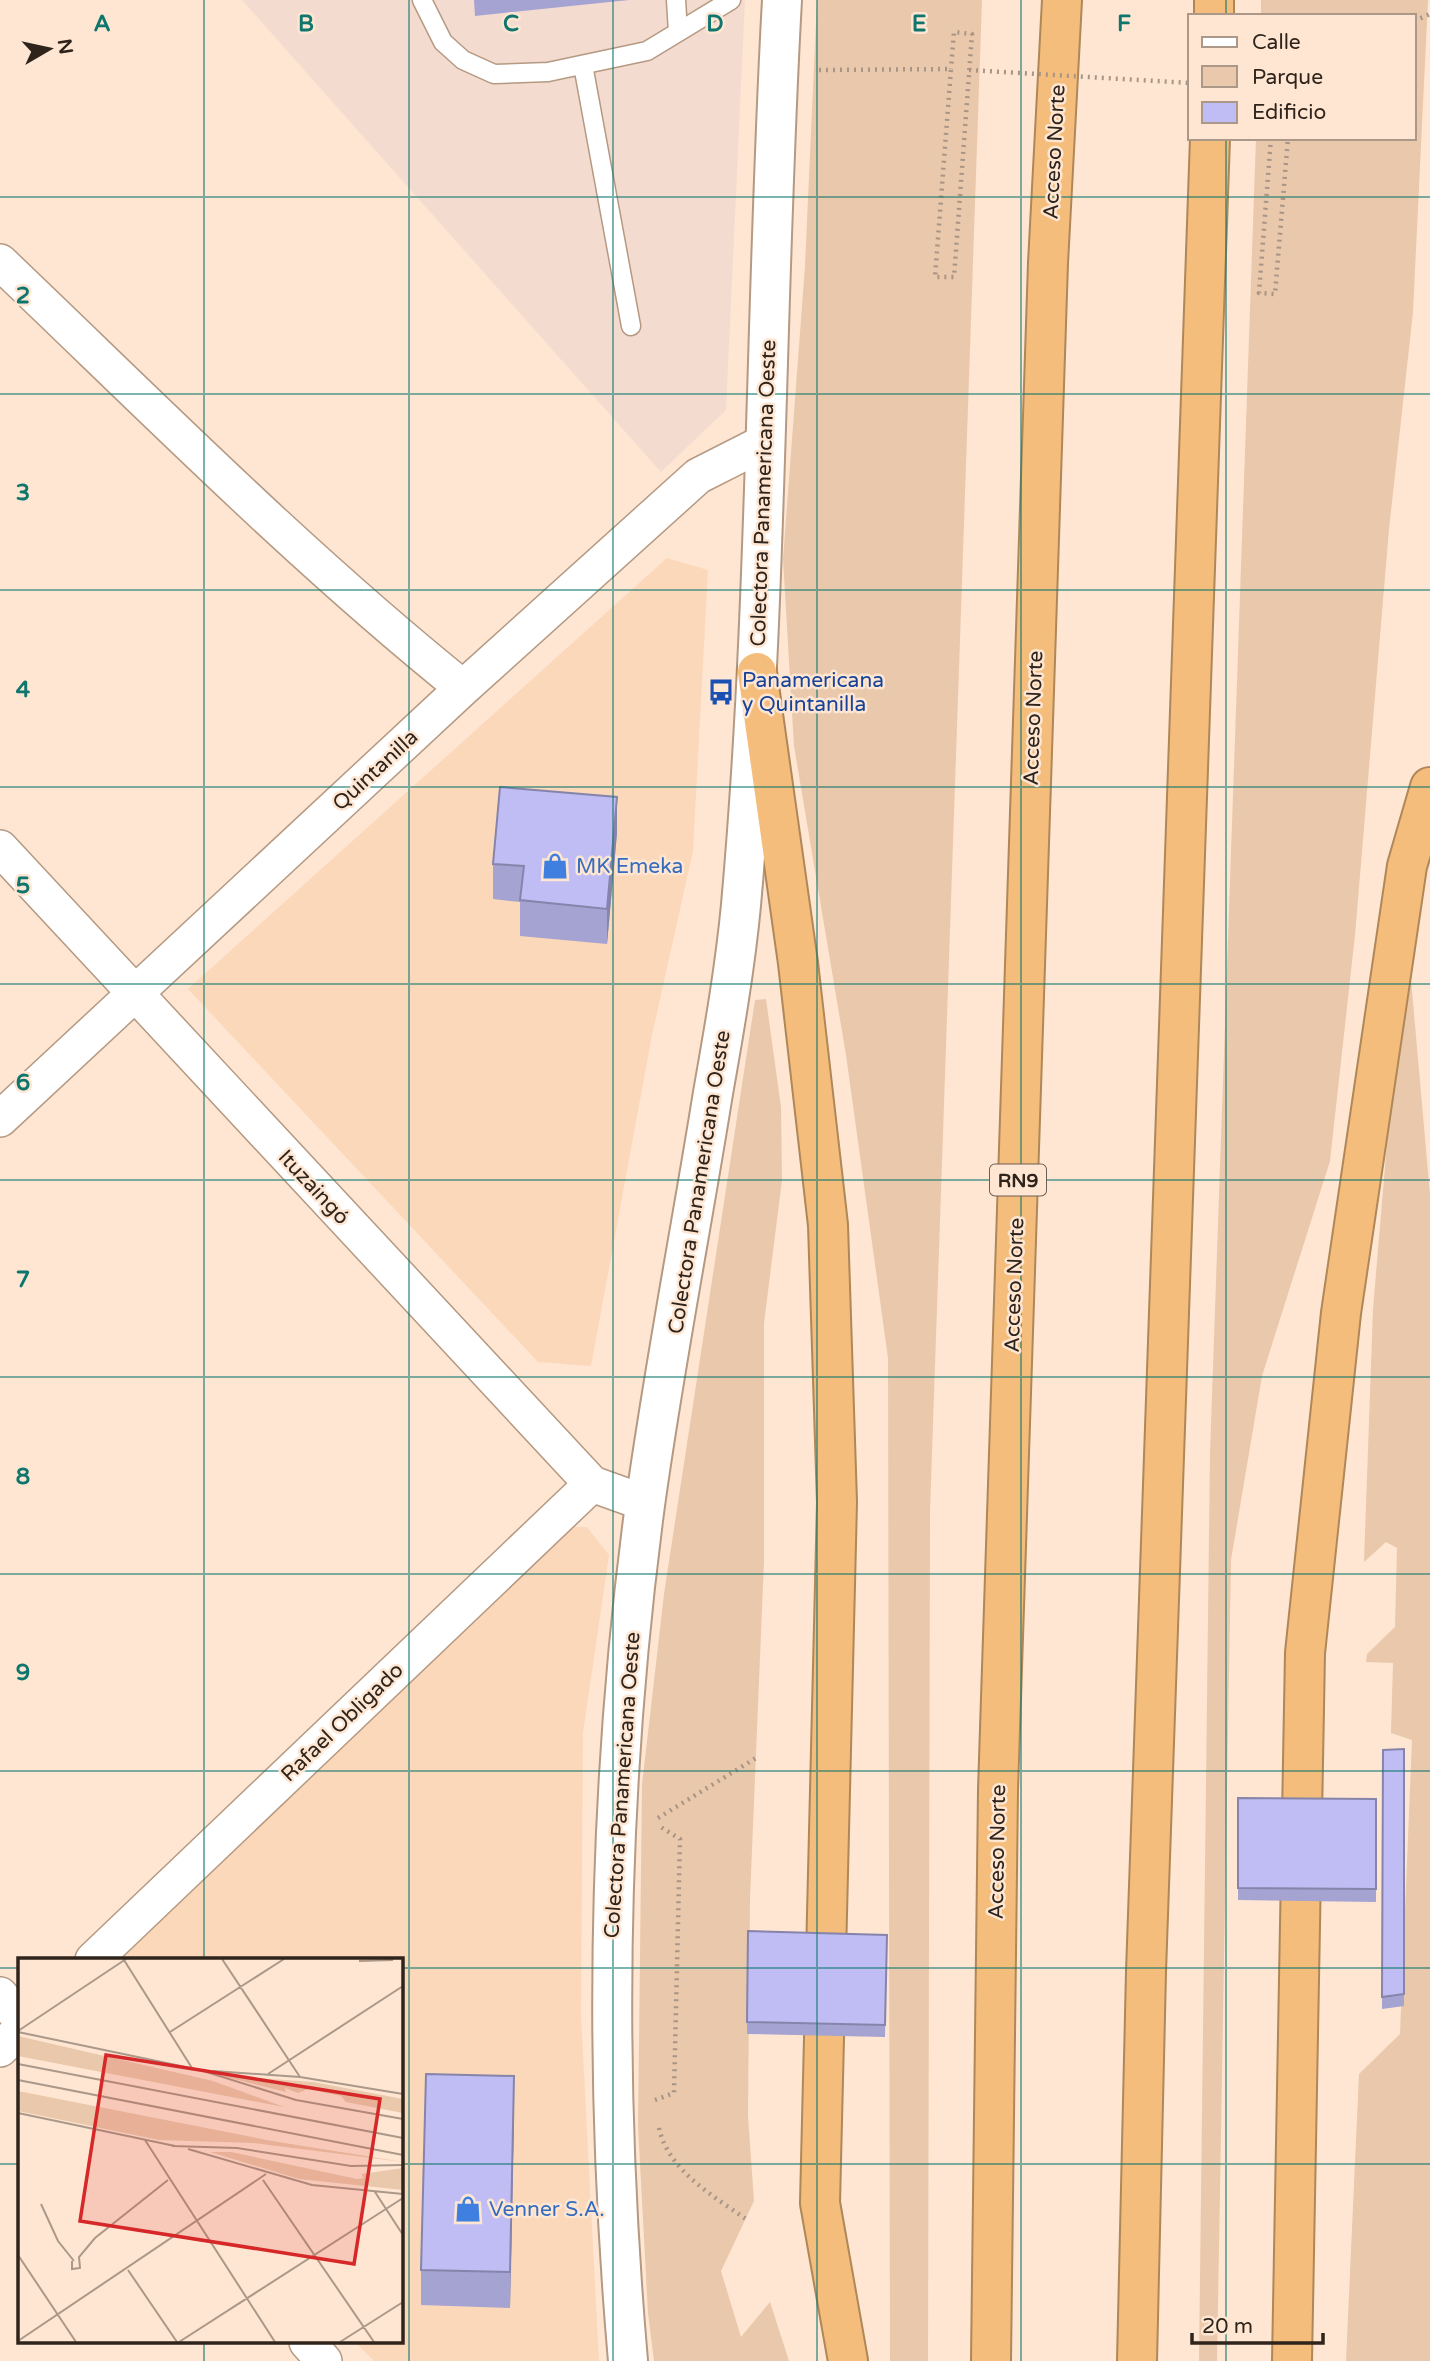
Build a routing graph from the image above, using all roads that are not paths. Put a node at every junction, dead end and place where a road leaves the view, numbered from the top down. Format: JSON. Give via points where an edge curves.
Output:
{"nodes":[{"id":1,"x":422,"y":0,"type":"edge"},
{"id":2,"x":676,"y":0,"type":"edge"},
{"id":3,"x":731,"y":0,"type":"edge"},
{"id":4,"x":782,"y":0,"type":"edge"},
{"id":5,"x":1062,"y":0,"type":"edge"},
{"id":6,"x":678,"y":32,"type":"junction"},
{"id":7,"x":583,"y":65,"type":"junction"},
{"id":8,"x":1210,"y":140,"type":"edge"},
{"id":9,"x":0,"y":262,"type":"edge"},
{"id":10,"x":631,"y":326,"type":"dead end"},
{"id":11,"x":765,"y":442,"type":"junction"},
{"id":12,"x":757,"y":672,"type":"junction"},
{"id":13,"x":463,"y":688,"type":"junction"},
{"id":14,"x":1430,"y":787,"type":"edge"},
{"id":15,"x":0,"y":848,"type":"edge"},
{"id":16,"x":135,"y":996,"type":"junction"},
{"id":17,"x":0,"y":1119,"type":"edge"},
{"id":18,"x":592,"y":1484,"type":"junction"},
{"id":19,"x":645,"y":1503,"type":"junction"},
{"id":20,"x":95,"y":1958,"type":"edge"},
{"id":21,"x":0,"y":1996,"type":"edge"},
{"id":22,"x":18,"y":2016,"type":"edge"},
{"id":23,"x":18,"y":2032,"type":"edge"},
{"id":24,"x":0,"y":2049,"type":"edge"},
{"id":25,"x":308,"y":2344,"type":"edge"},
{"id":26,"x":324,"y":2361,"type":"edge"},
{"id":27,"x":628,"y":2361,"type":"edge"},
{"id":28,"x":848,"y":2361,"type":"edge"},
{"id":29,"x":991,"y":2361,"type":"edge"},
{"id":30,"x":1137,"y":2361,"type":"edge"},
{"id":31,"x":1292,"y":2361,"type":"edge"}],
"edges":[{"from":1,"to":7,"type":"lane","via":[[443,42],[463,60],[494,74]]},
{"from":2,"to":6,"type":"lane"},
{"from":3,"to":6,"type":"lane"},
{"from":4,"to":11,"type":"street","name":"Colectora Panamericana Oeste"},
{"from":5,"to":29,"type":"highway","name":"Acceso Norte","number":"RN9","via":[[1047,277],[998,1790]]},
{"from":6,"to":7,"type":"lane","via":[[648,51]]},
{"from":7,"to":10,"type":"lane"},
{"from":8,"to":30,"type":"highway","via":[[1146,1972]]},
{"from":9,"to":13,"type":"street","via":[[297,547]]},
{"from":11,"to":12,"type":"street","name":"Colectora Panamericana Oeste"},
{"from":11,"to":13,"type":"street","name":"Quintanilla","via":[[698,476]]},
{"from":12,"to":19,"type":"street","name":"Colectora Panamericana Oeste","via":[[741,909]]},
{"from":12,"to":28,"type":"highway","via":[[798,963],[828,1225],[837,1502],[820,2203]]},
{"from":13,"to":16,"type":"street","name":"Quintanilla"},
{"from":14,"to":31,"type":"highway","via":[[1407,866],[1343,1299],[1305,1653]]},
{"from":15,"to":16,"type":"street","name":"Ituzaingó"},
{"from":16,"to":17,"type":"street","name":"Quintanilla"},
{"from":16,"to":18,"type":"street","name":"Ituzaingó"},
{"from":18,"to":19,"type":"street","name":"Ituzaingó"},
{"from":18,"to":20,"type":"street","name":"Rafael Obligado"},
{"from":19,"to":27,"type":"street","name":"Colectora Panamericana Oeste","via":[[622,1708],[611,1906],[613,2160]]},
{"from":21,"to":22,"type":"street"},
{"from":23,"to":24,"type":"street"},
{"from":25,"to":26,"type":"street"}]}
